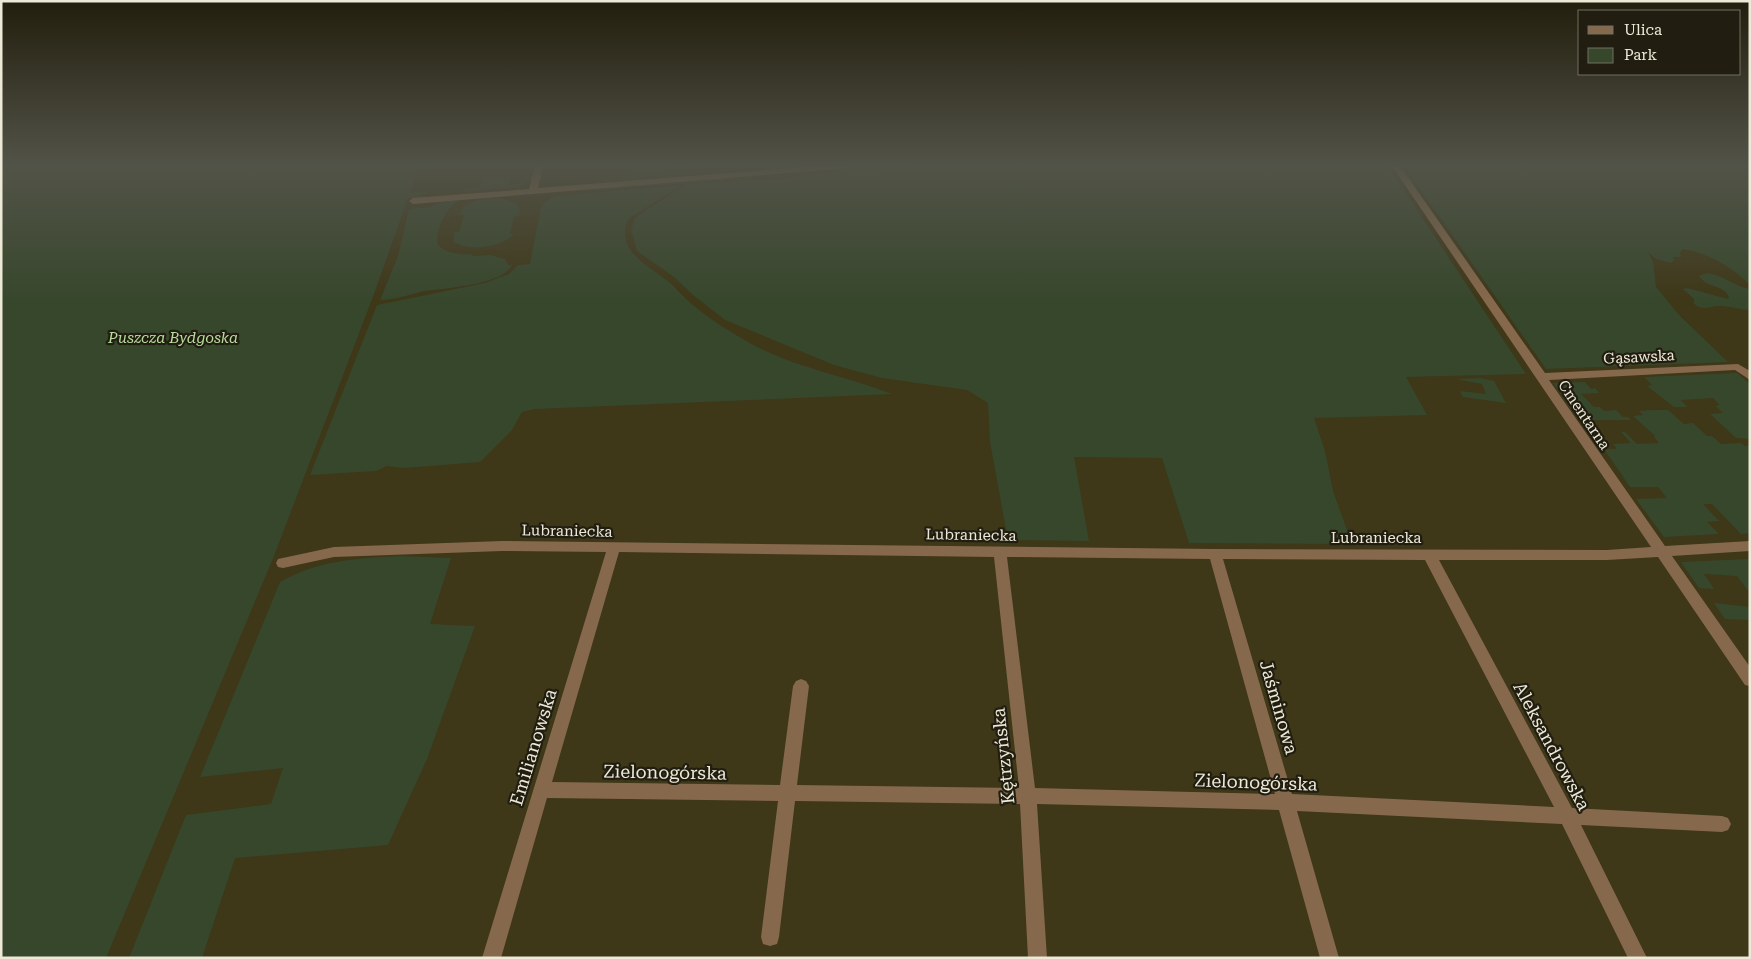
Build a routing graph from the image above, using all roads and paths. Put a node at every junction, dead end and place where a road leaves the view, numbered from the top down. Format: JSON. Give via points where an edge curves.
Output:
{"nodes":[{"id":1,"x":1427,"y":211,"type":"edge"},
{"id":2,"x":1541,"y":377,"type":"junction"},
{"id":3,"x":1750,"y":377,"type":"edge"},
{"id":4,"x":1750,"y":546,"type":"edge"},
{"id":5,"x":614,"y":548,"type":"junction"},
{"id":6,"x":1000,"y":551,"type":"junction"},
{"id":7,"x":1660,"y":552,"type":"junction"},
{"id":8,"x":1215,"y":554,"type":"junction"},
{"id":9,"x":1429,"y":554,"type":"junction"},
{"id":10,"x":283,"y":563,"type":"dead end"},
{"id":11,"x":1750,"y":680,"type":"edge"},
{"id":12,"x":801,"y":686,"type":"dead end"},
{"id":13,"x":541,"y":790,"type":"junction"},
{"id":14,"x":788,"y":794,"type":"junction"},
{"id":15,"x":1028,"y":796,"type":"junction"},
{"id":16,"x":1285,"y":802,"type":"junction"},
{"id":17,"x":1568,"y":818,"type":"junction"},
{"id":18,"x":1722,"y":824,"type":"dead end"},
{"id":19,"x":770,"y":937,"type":"dead end"},
{"id":20,"x":491,"y":958,"type":"edge"},
{"id":21,"x":1038,"y":958,"type":"edge"},
{"id":22,"x":1330,"y":958,"type":"edge"},
{"id":23,"x":1638,"y":958,"type":"edge"}],
"edges":[{"from":1,"to":2,"type":"street","name":"Cmentarna"},
{"from":2,"to":3,"type":"street","name":"Gąsawska","via":[[1738,367]]},
{"from":2,"to":7,"type":"street","name":"Cmentarna"},
{"from":4,"to":7,"type":"street","name":"Lubraniecka"},
{"from":5,"to":6,"type":"street","name":"Lubraniecka"},
{"from":5,"to":10,"type":"street","name":"Lubraniecka","via":[[502,546],[334,552]]},
{"from":5,"to":13,"type":"street","name":"Emilianowska"},
{"from":6,"to":8,"type":"street","name":"Lubraniecka"},
{"from":6,"to":15,"type":"street","name":"Kętrzyńska"},
{"from":7,"to":9,"type":"street","name":"Lubraniecka","via":[[1607,555]]},
{"from":7,"to":11,"type":"street","name":"Cmentarna"},
{"from":8,"to":9,"type":"street","name":"Lubraniecka"},
{"from":8,"to":16,"type":"street","name":"Jaśminowa"},
{"from":9,"to":17,"type":"street","name":"Aleksandrowska"},
{"from":12,"to":14,"type":"street"},
{"from":13,"to":14,"type":"street","name":"Zielonogórska"},
{"from":13,"to":20,"type":"street","name":"Emilianowska"},
{"from":14,"to":15,"type":"street","name":"Zielonogórska"},
{"from":14,"to":19,"type":"street"},
{"from":15,"to":16,"type":"street","name":"Zielonogórska"},
{"from":15,"to":21,"type":"street","name":"Kętrzyńska"},
{"from":16,"to":17,"type":"street","name":"Zielonogórska"},
{"from":16,"to":22,"type":"street","name":"Jaśminowa"},
{"from":17,"to":18,"type":"street","name":"Zielonogórska"},
{"from":17,"to":23,"type":"street","name":"Aleksandrowska"}]}
